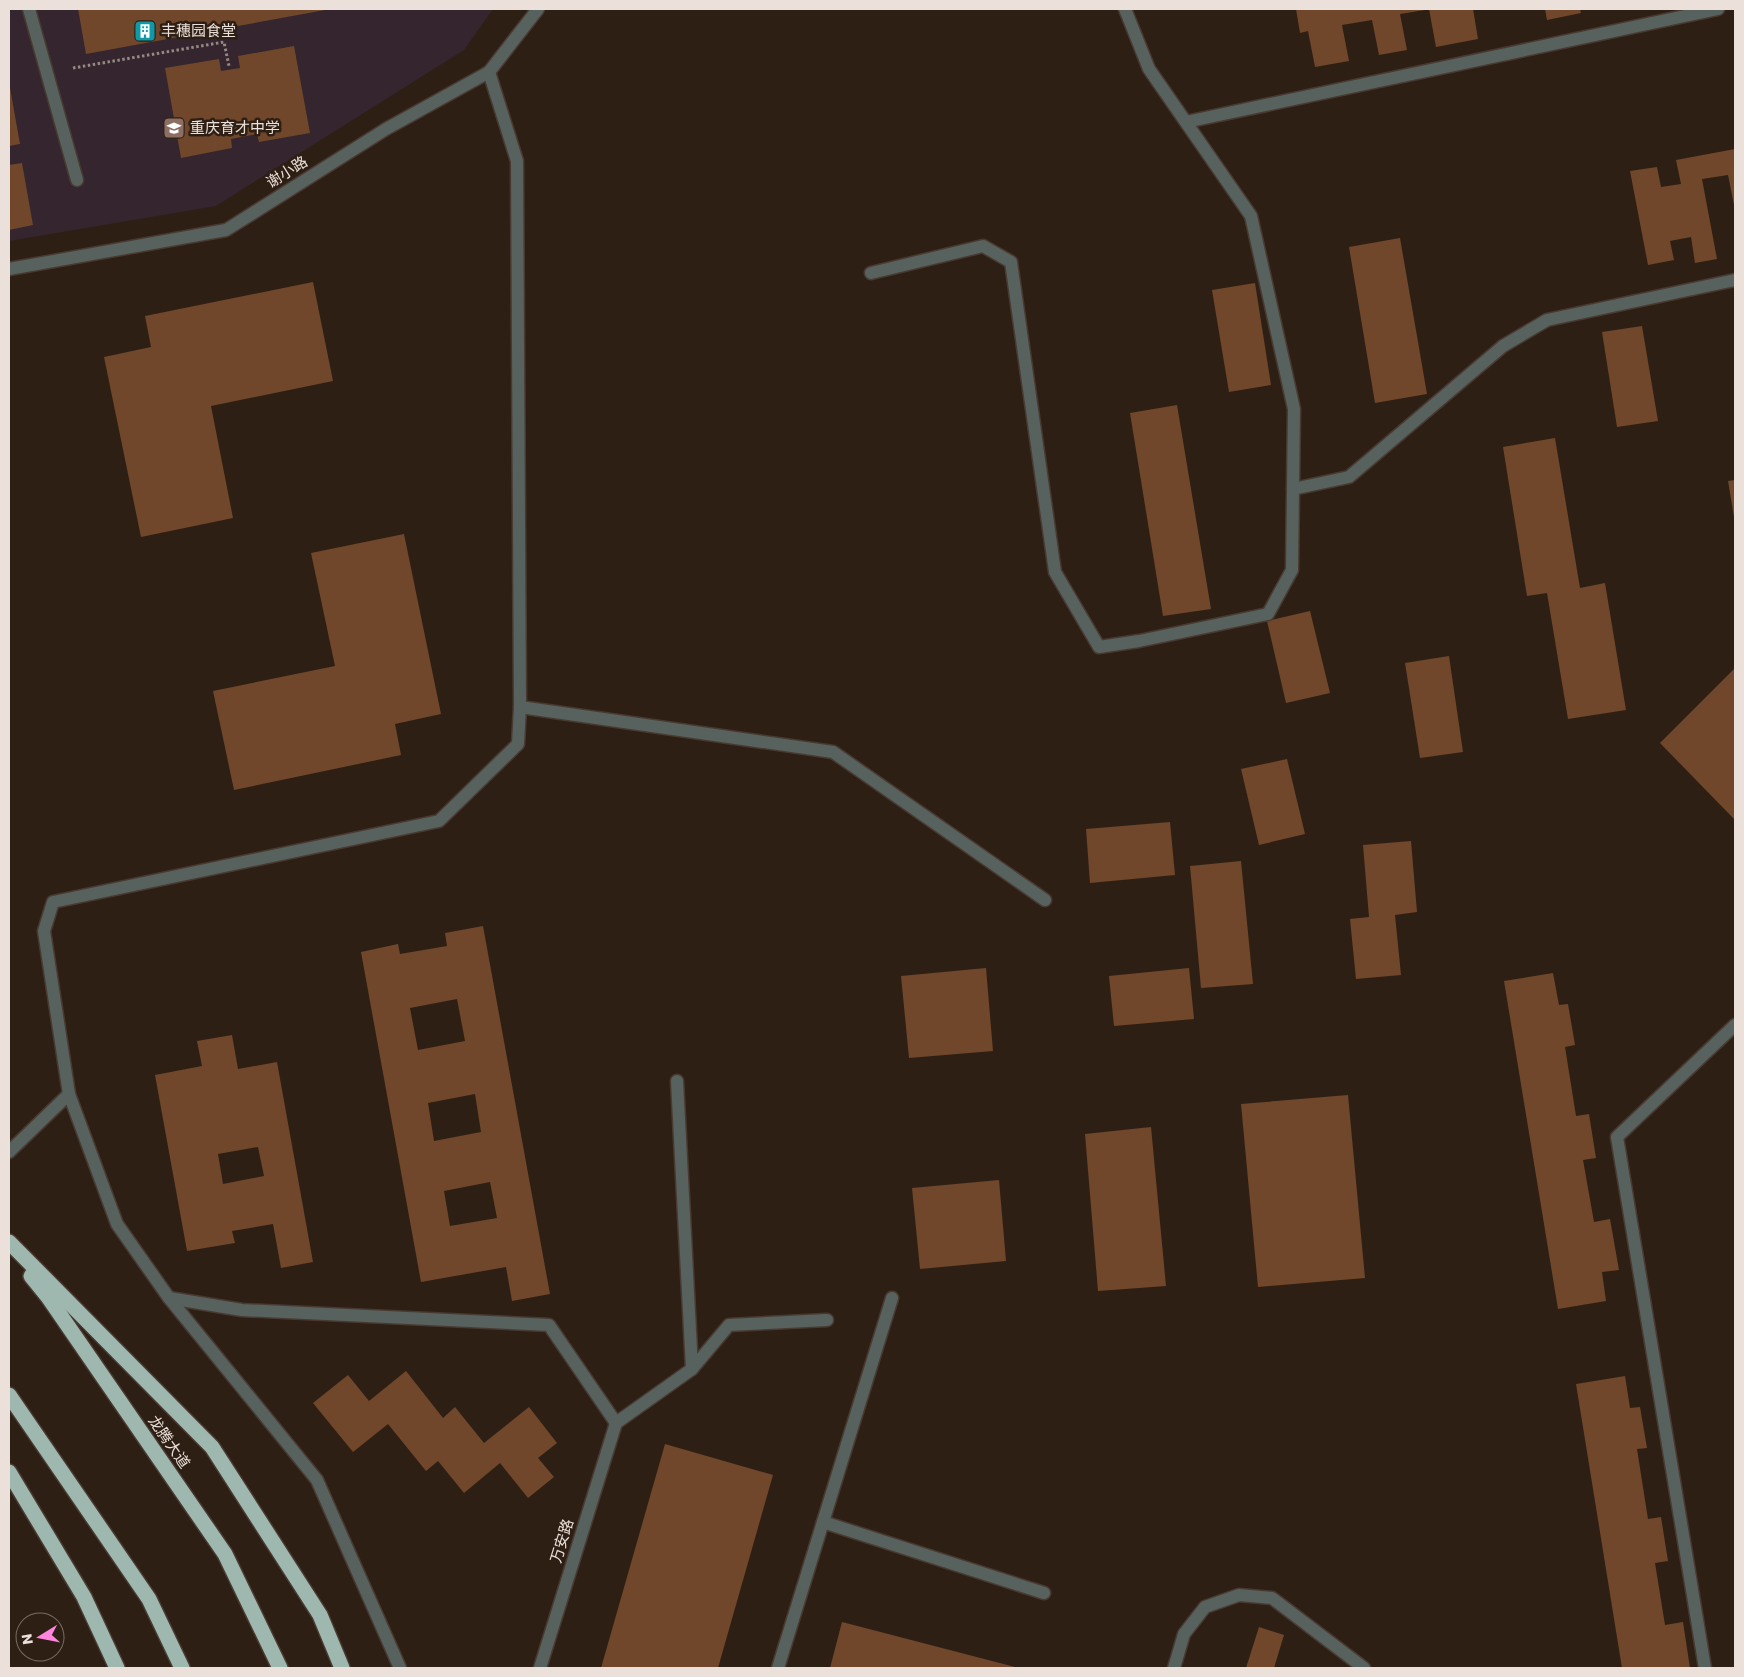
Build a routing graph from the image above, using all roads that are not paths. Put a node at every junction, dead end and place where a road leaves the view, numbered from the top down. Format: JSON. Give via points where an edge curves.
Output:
{"nodes":[{"id":1,"x":29,"y":9,"type":"edge"},
{"id":2,"x":538,"y":9,"type":"edge"},
{"id":3,"x":1125,"y":9,"type":"edge"},
{"id":4,"x":1718,"y":9,"type":"edge"},
{"id":5,"x":489,"y":72,"type":"junction"},
{"id":6,"x":1186,"y":122,"type":"junction"},
{"id":7,"x":77,"y":180,"type":"dead end"},
{"id":8,"x":9,"y":269,"type":"edge"},
{"id":9,"x":871,"y":273,"type":"dead end"},
{"id":10,"x":1735,"y":280,"type":"edge"},
{"id":11,"x":1293,"y":489,"type":"junction"},
{"id":12,"x":520,"y":707,"type":"junction"},
{"id":13,"x":1045,"y":900,"type":"dead end"},
{"id":14,"x":1735,"y":1025,"type":"edge"},
{"id":15,"x":677,"y":1081,"type":"dead end"},
{"id":16,"x":69,"y":1094,"type":"junction"},
{"id":17,"x":9,"y":1152,"type":"edge"},
{"id":18,"x":9,"y":1242,"type":"edge"},
{"id":19,"x":9,"y":1248,"type":"edge"},
{"id":20,"x":169,"y":1298,"type":"junction"},
{"id":21,"x":892,"y":1298,"type":"dead end"},
{"id":22,"x":827,"y":1320,"type":"dead end"},
{"id":23,"x":692,"y":1369,"type":"junction"},
{"id":24,"x":9,"y":1395,"type":"edge"},
{"id":25,"x":616,"y":1423,"type":"junction"},
{"id":26,"x":9,"y":1472,"type":"edge"},
{"id":27,"x":823,"y":1522,"type":"junction"},
{"id":28,"x":1044,"y":1593,"type":"dead end"},
{"id":29,"x":117,"y":1668,"type":"edge"},
{"id":30,"x":182,"y":1668,"type":"edge"},
{"id":31,"x":280,"y":1668,"type":"edge"},
{"id":32,"x":342,"y":1668,"type":"edge"},
{"id":33,"x":400,"y":1668,"type":"edge"},
{"id":34,"x":540,"y":1668,"type":"edge"},
{"id":35,"x":778,"y":1668,"type":"edge"},
{"id":36,"x":1174,"y":1668,"type":"edge"},
{"id":37,"x":1364,"y":1668,"type":"edge"},
{"id":38,"x":1705,"y":1668,"type":"edge"}],
"edges":[{"from":1,"to":7,"type":"street"},
{"from":2,"to":5,"type":"street","name":"谢小路"},
{"from":3,"to":6,"type":"street","via":[[1149,69]]},
{"from":4,"to":6,"type":"street"},
{"from":5,"to":8,"type":"street","name":"谢小路","via":[[386,129],[226,230]]},
{"from":5,"to":12,"type":"street","via":[[517,161]]},
{"from":6,"to":11,"type":"street","via":[[1251,216],[1294,408]]},
{"from":9,"to":11,"type":"street","via":[[983,246],[1011,262],[1055,572],[1099,647],[1268,614],[1292,570]]},
{"from":10,"to":11,"type":"street","via":[[1547,320],[1502,346],[1349,477]]},
{"from":12,"to":13,"type":"street","via":[[833,752]]},
{"from":12,"to":16,"type":"street","via":[[518,744],[438,821],[53,902],[44,931]]},
{"from":14,"to":38,"type":"street","via":[[1617,1136]]},
{"from":15,"to":23,"type":"street"},
{"from":16,"to":17,"type":"street"},
{"from":16,"to":20,"type":"street","via":[[117,1224]]},
{"from":18,"to":32,"type":"highway","via":[[212,1448],[320,1615]]},
{"from":19,"to":31,"type":"highway","name":"龙腾大道","via":[[48,1297],[225,1554]]},
{"from":20,"to":25,"type":"street","via":[[242,1310],[549,1326]]},
{"from":20,"to":33,"type":"street","via":[[317,1480]]},
{"from":21,"to":27,"type":"street"},
{"from":22,"to":23,"type":"street","via":[[729,1325]]},
{"from":23,"to":25,"type":"street"},
{"from":24,"to":30,"type":"highway","via":[[149,1599]]},
{"from":25,"to":34,"type":"street","name":"万安路"},
{"from":26,"to":29,"type":"highway","via":[[84,1597]]},
{"from":27,"to":28,"type":"street"},
{"from":27,"to":35,"type":"street"},
{"from":36,"to":37,"type":"street","via":[[1184,1634],[1205,1607],[1239,1595],[1272,1598]]}]}
